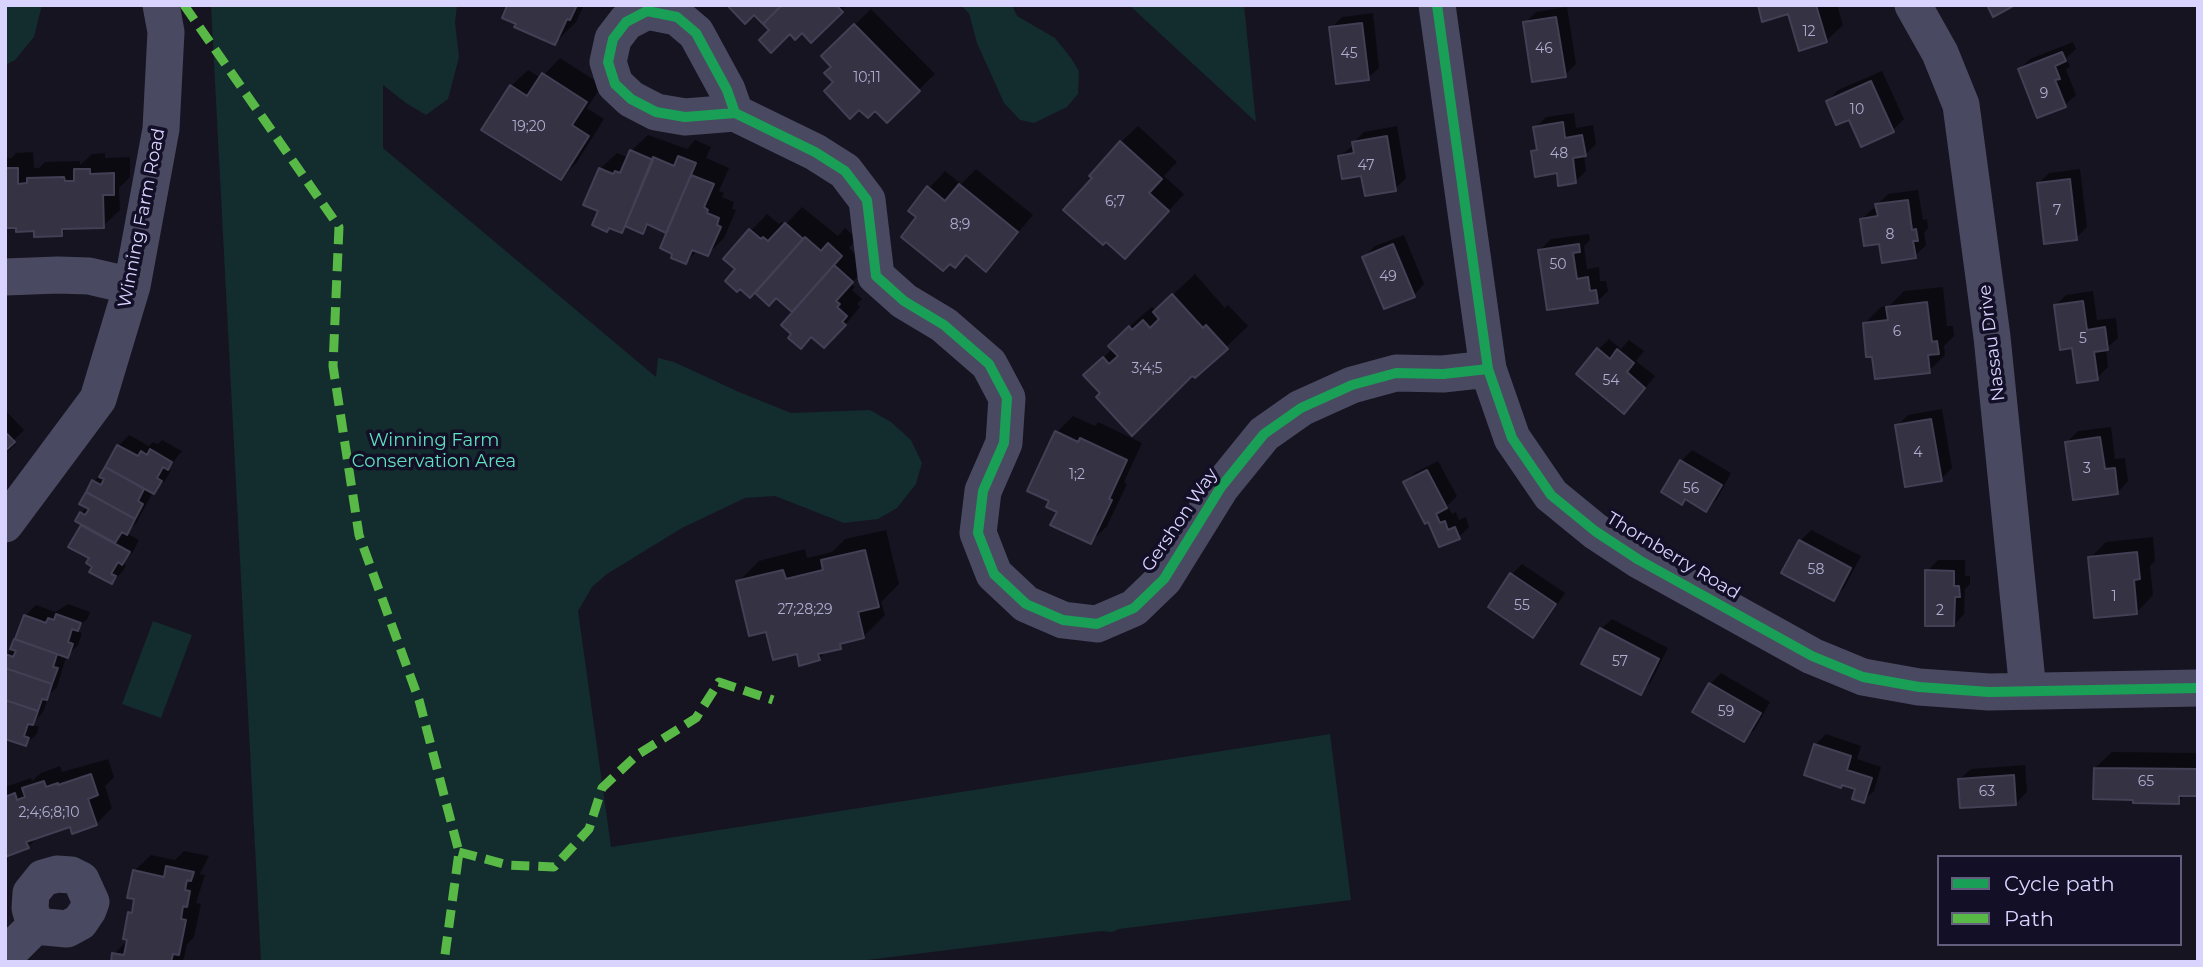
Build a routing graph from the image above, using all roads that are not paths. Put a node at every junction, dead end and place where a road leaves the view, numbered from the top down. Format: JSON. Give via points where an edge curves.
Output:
{"nodes":[{"id":1,"x":161,"y":5,"type":"edge"},
{"id":2,"x":1437,"y":5,"type":"edge"},
{"id":3,"x":1913,"y":5,"type":"edge"},
{"id":4,"x":735,"y":113,"type":"dead end"},
{"id":5,"x":5,"y":277,"type":"edge"},
{"id":6,"x":132,"y":286,"type":"junction"},
{"id":7,"x":1488,"y":369,"type":"junction"},
{"id":8,"x":6,"y":521,"type":"edge"},
{"id":9,"x":2198,"y":688,"type":"edge"},
{"id":10,"x":2028,"y":691,"type":"junction"},
{"id":11,"x":35,"y":926,"type":"dead end"},
{"id":12,"x":5,"y":956,"type":"edge"}],
"edges":[{"from":1,"to":6,"type":"street","name":"Winning Farm Road","via":[[166,32],[162,129]]},
{"from":2,"to":7,"type":"street","name":"Thornberry Road"},
{"from":3,"to":10,"type":"street","name":"Nassau Drive","via":[[1940,53],[1961,105],[1992,337]]},
{"from":4,"to":7,"type":"street","name":"Gershon Way","via":[[845,171],[867,200],[876,276],[989,364],[1007,398],[1004,443],[983,491],[978,533],[994,574],[1026,604],[1063,621],[1097,624],[1134,608],[1164,579],[1221,486],[1264,434],[1301,408],[1352,385],[1396,373]]},
{"from":5,"to":6,"type":"street","via":[[89,276]]},
{"from":6,"to":8,"type":"street","name":"Winning Farm Road","via":[[98,399]]},
{"from":7,"to":10,"type":"street","name":"Thornberry Road","via":[[1512,438],[1551,495],[1639,560],[1812,656],[1863,677],[1919,687]]},
{"from":9,"to":10,"type":"street","name":"Thornberry Road"},
{"from":11,"to":12,"type":"street"}]}
